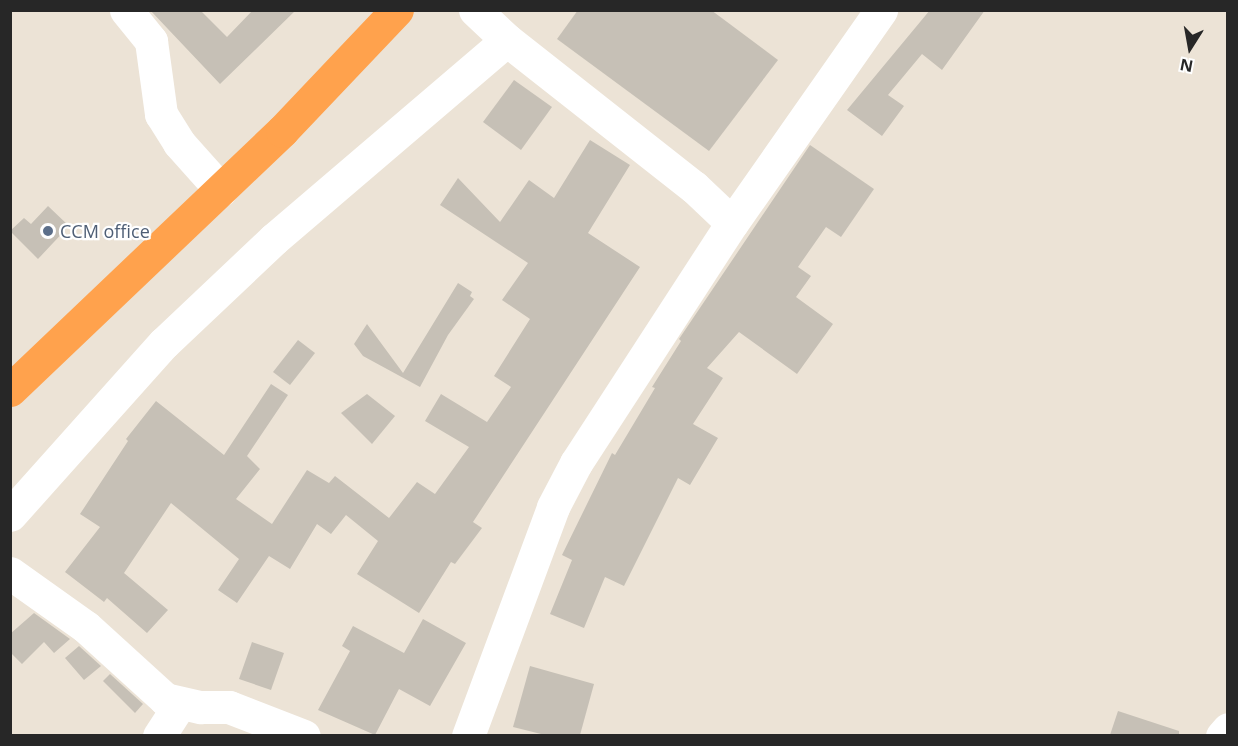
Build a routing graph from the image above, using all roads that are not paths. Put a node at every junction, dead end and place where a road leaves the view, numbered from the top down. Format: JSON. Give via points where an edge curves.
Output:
{"nodes":[{"id":1,"x":126,"y":10,"type":"edge"},
{"id":2,"x":397,"y":10,"type":"edge"},
{"id":3,"x":475,"y":10,"type":"edge"},
{"id":4,"x":881,"y":10,"type":"edge"},
{"id":5,"x":507,"y":40,"type":"junction"},
{"id":6,"x":221,"y":190,"type":"junction"},
{"id":7,"x":732,"y":223,"type":"junction"},
{"id":8,"x":10,"y":390,"type":"edge"},
{"id":9,"x":10,"y":515,"type":"edge"},
{"id":10,"x":10,"y":573,"type":"edge"},
{"id":11,"x":180,"y":704,"type":"junction"},
{"id":12,"x":1227,"y":729,"type":"edge"},
{"id":13,"x":159,"y":735,"type":"edge"},
{"id":14,"x":304,"y":735,"type":"edge"},
{"id":15,"x":468,"y":735,"type":"edge"},
{"id":16,"x":1222,"y":735,"type":"edge"}],
"edges":[{"from":1,"to":6,"type":"street","via":[[150,41],[161,114],[179,143]]},
{"from":2,"to":6,"type":"highway"},
{"from":3,"to":5,"type":"street"},
{"from":4,"to":7,"type":"street"},
{"from":5,"to":7,"type":"street","via":[[694,187]]},
{"from":5,"to":9,"type":"street","via":[[274,240],[164,344]]},
{"from":6,"to":8,"type":"highway"},
{"from":7,"to":15,"type":"street","via":[[634,370],[552,507]]},
{"from":10,"to":11,"type":"street","via":[[86,627],[158,694]]},
{"from":11,"to":13,"type":"street"},
{"from":11,"to":14,"type":"street","via":[[229,707]]},
{"from":12,"to":16,"type":"street"}]}
